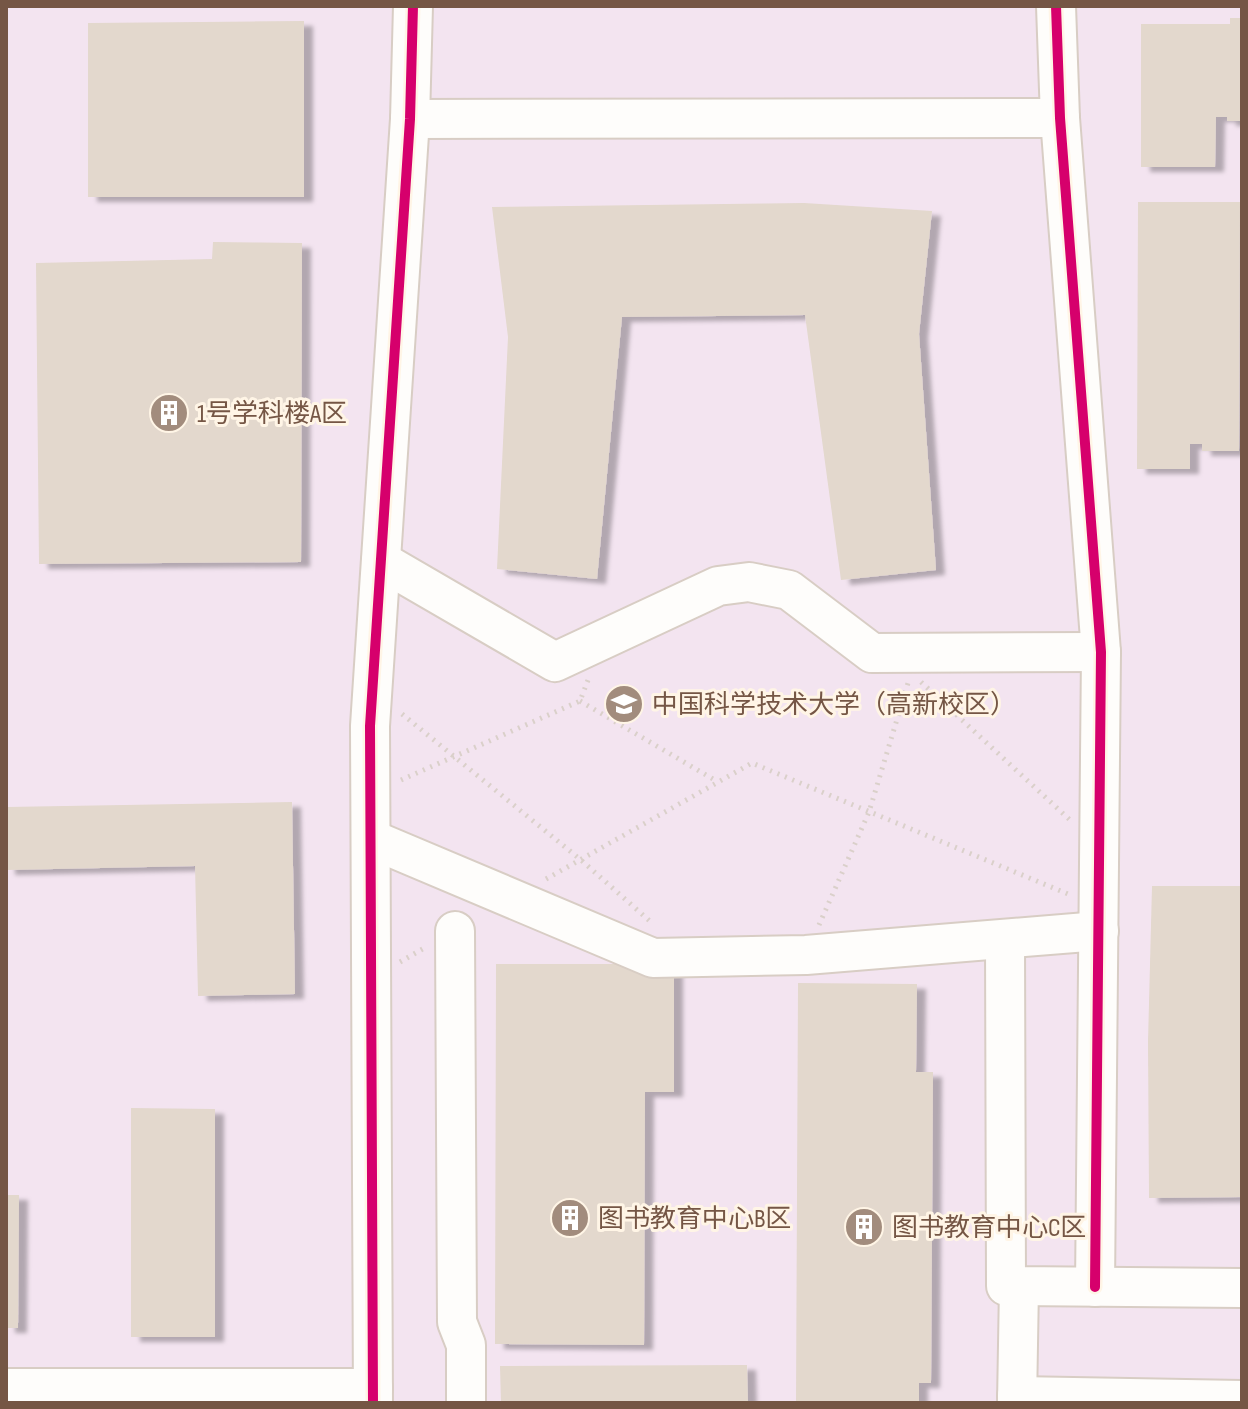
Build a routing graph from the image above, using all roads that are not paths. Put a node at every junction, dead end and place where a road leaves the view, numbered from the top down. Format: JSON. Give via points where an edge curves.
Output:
{"nodes":[{"id":1,"x":413,"y":6,"type":"edge"},
{"id":2,"x":1056,"y":6,"type":"edge"},
{"id":3,"x":1060,"y":118,"type":"junction"},
{"id":4,"x":410,"y":119,"type":"junction"},
{"id":5,"x":381,"y":561,"type":"junction"},
{"id":6,"x":1101,"y":660,"type":"junction"},
{"id":7,"x":911,"y":673,"type":"road end"},
{"id":8,"x":371,"y":839,"type":"junction"},
{"id":9,"x":1099,"y":919,"type":"junction"},
{"id":10,"x":455,"y":931,"type":"road end"},
{"id":11,"x":1005,"y":939,"type":"junction"},
{"id":12,"x":1012,"y":1286,"type":"junction"},
{"id":13,"x":1095,"y":1287,"type":"junction"},
{"id":14,"x":1242,"y":1288,"type":"edge"},
{"id":15,"x":6,"y":1388,"type":"edge"},
{"id":16,"x":373,"y":1396,"type":"edge"},
{"id":17,"x":1017,"y":1400,"type":"edge"},
{"id":18,"x":1242,"y":1400,"type":"edge"},
{"id":19,"x":466,"y":1403,"type":"edge"}],
"edges":[{"from":1,"to":4,"type":"street"},
{"from":2,"to":3,"type":"street"},
{"from":3,"to":4,"type":"street"},
{"from":3,"to":6,"type":"street"},
{"from":4,"to":5,"type":"street"},
{"from":5,"to":6,"type":"street","via":[[555,662],[718,586],[749,582],[789,590],[872,653]]},
{"from":5,"to":8,"type":"street"},
{"from":6,"to":7,"type":"street"},
{"from":6,"to":9,"type":"street"},
{"from":8,"to":11,"type":"street","via":[[653,958],[806,955]]},
{"from":8,"to":16,"type":"street"},
{"from":9,"to":11,"type":"street"},
{"from":9,"to":13,"type":"street"},
{"from":10,"to":19,"type":"street","via":[[457,1322],[466,1345]]},
{"from":11,"to":12,"type":"street"},
{"from":12,"to":13,"type":"street"},
{"from":12,"to":17,"type":"street"},
{"from":13,"to":14,"type":"street"},
{"from":15,"to":16,"type":"street"},
{"from":17,"to":18,"type":"street"}]}
